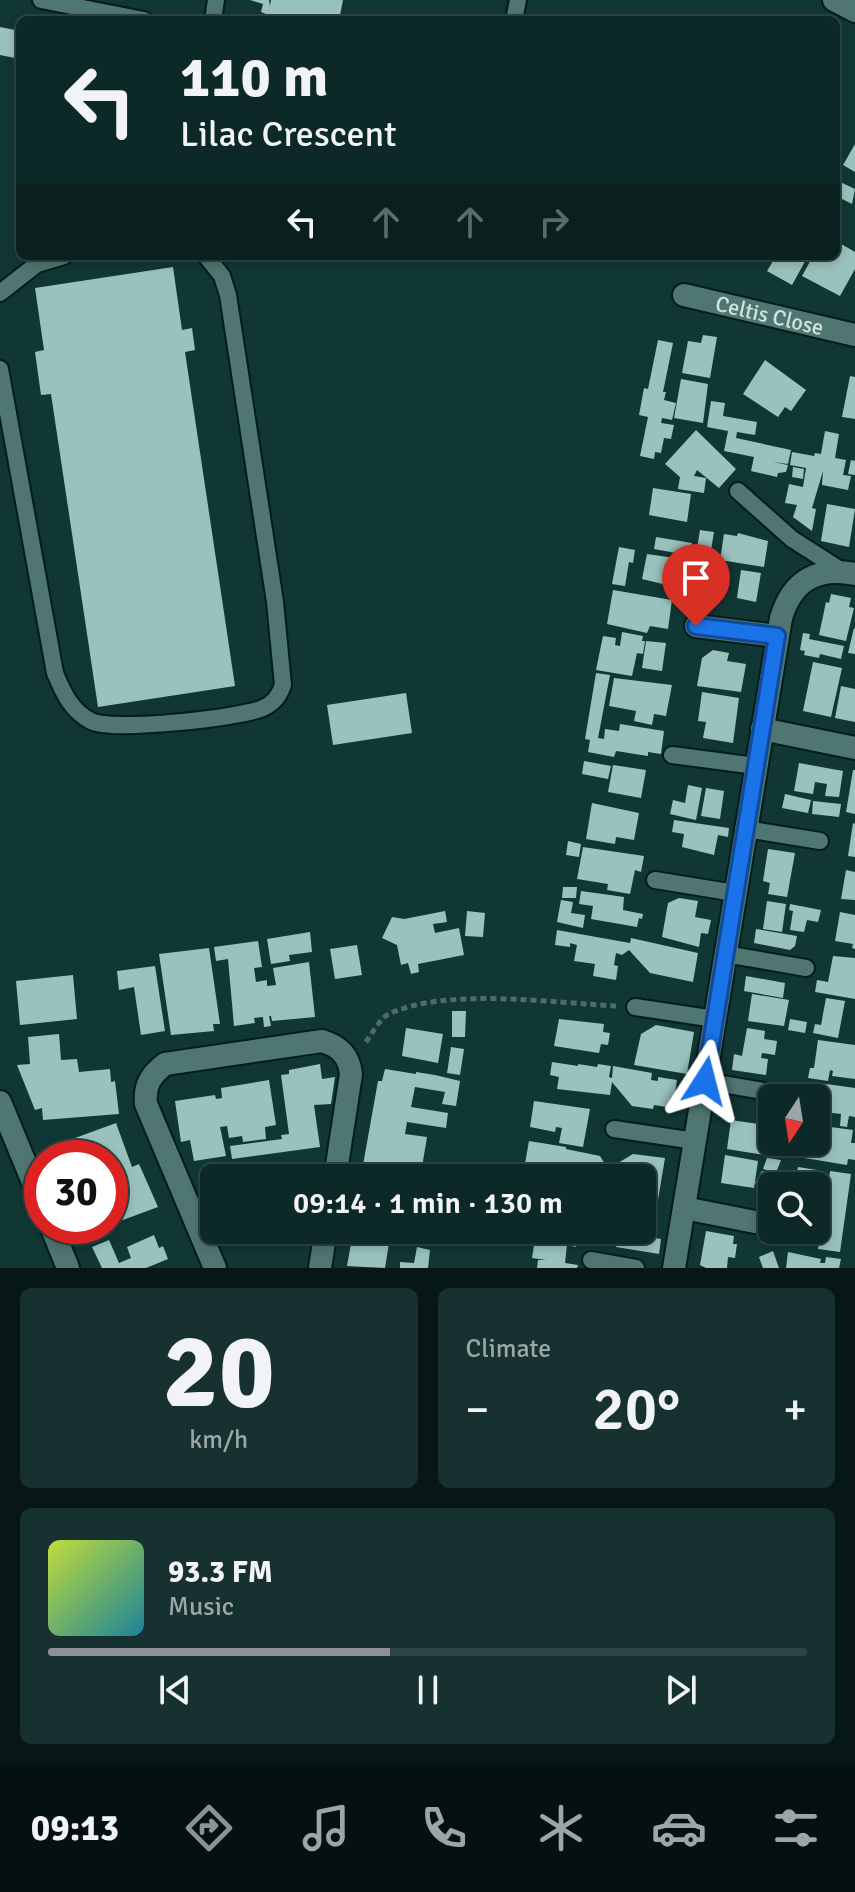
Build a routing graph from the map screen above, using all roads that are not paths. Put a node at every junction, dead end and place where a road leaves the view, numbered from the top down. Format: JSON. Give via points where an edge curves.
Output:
{"nodes":[{"id":1,"x":41,"y":0,"type":"edge"},
{"id":2,"x":834,"y":0,"type":"edge"},
{"id":3,"x":855,"y":11,"type":"edge"},
{"id":4,"x":123,"y":16,"type":"edge"},
{"id":5,"x":50,"y":260,"type":"edge"},
{"id":6,"x":209,"y":260,"type":"edge"},
{"id":7,"x":0,"y":293,"type":"edge"},
{"id":8,"x":684,"y":295,"type":"dead end"},
{"id":9,"x":855,"y":335,"type":"edge"},
{"id":10,"x":0,"y":369,"type":"edge"},
{"id":11,"x":8,"y":459,"type":"edge"},
{"id":12,"x":738,"y":491,"type":"dead end"},
{"id":13,"x":849,"y":572,"type":"edge"},
{"id":14,"x":696,"y":626,"type":"dead end"},
{"id":15,"x":777,"y":636,"type":"junction"},
{"id":16,"x":762,"y":729,"type":"junction"},
{"id":17,"x":855,"y":748,"type":"edge"},
{"id":18,"x":672,"y":755,"type":"dead end"},
{"id":19,"x":756,"y":766,"type":"junction"},
{"id":20,"x":746,"y":829,"type":"junction"},
{"id":21,"x":820,"y":841,"type":"dead end"},
{"id":22,"x":655,"y":880,"type":"dead end"},
{"id":23,"x":735,"y":893,"type":"junction"},
{"id":24,"x":725,"y":954,"type":"junction"},
{"id":25,"x":806,"y":968,"type":"dead end"},
{"id":26,"x":635,"y":1007,"type":"road end"},
{"id":27,"x":715,"y":1019,"type":"junction"},
{"id":28,"x":705,"y":1081,"type":"junction"},
{"id":29,"x":758,"y":1090,"type":"edge"},
{"id":30,"x":0,"y":1102,"type":"edge"},
{"id":31,"x":614,"y":1129,"type":"dead end"},
{"id":32,"x":695,"y":1141,"type":"junction"},
{"id":33,"x":24,"y":1160,"type":"edge"},
{"id":34,"x":337,"y":1164,"type":"edge"},
{"id":35,"x":684,"y":1208,"type":"junction"},
{"id":36,"x":755,"y":1222,"type":"dead end"},
{"id":37,"x":200,"y":1233,"type":"edge"},
{"id":38,"x":58,"y":1244,"type":"edge"},
{"id":39,"x":205,"y":1244,"type":"edge"},
{"id":40,"x":324,"y":1244,"type":"edge"},
{"id":41,"x":591,"y":1260,"type":"dead end"},
{"id":42,"x":68,"y":1268,"type":"edge"},
{"id":43,"x":215,"y":1268,"type":"edge"},
{"id":44,"x":320,"y":1268,"type":"edge"},
{"id":45,"x":636,"y":1268,"type":"edge"},
{"id":46,"x":674,"y":1268,"type":"edge"}],
"edges":[{"from":1,"to":4,"type":"lane"},
{"from":2,"to":3,"type":"street"},
{"from":5,"to":7,"type":"lane","via":[[37,264]]},
{"from":6,"to":11,"type":"lane","via":[[222,276],[230,308],[275,602],[283,672],[280,695],[246,713],[153,723],[106,726],[83,716],[64,695],[55,673]]},
{"from":8,"to":9,"type":"street","name":"Celtis Close"},
{"from":10,"to":11,"type":"lane"},
{"from":12,"to":13,"type":"lane","via":[[792,539]]},
{"from":13,"to":15,"type":"street","via":[[822,573],[794,590]]},
{"from":14,"to":15,"type":"street"},
{"from":15,"to":16,"type":"street"},
{"from":16,"to":17,"type":"street"},
{"from":16,"to":19,"type":"street"},
{"from":18,"to":19,"type":"lane"},
{"from":19,"to":20,"type":"street"},
{"from":20,"to":21,"type":"lane"},
{"from":20,"to":23,"type":"street"},
{"from":22,"to":23,"type":"lane"},
{"from":23,"to":24,"type":"street"},
{"from":24,"to":25,"type":"lane"},
{"from":24,"to":27,"type":"street"},
{"from":26,"to":27,"type":"lane"},
{"from":27,"to":28,"type":"street"},
{"from":28,"to":29,"type":"lane"},
{"from":28,"to":32,"type":"street"},
{"from":30,"to":33,"type":"street"},
{"from":31,"to":32,"type":"lane"},
{"from":32,"to":35,"type":"street"},
{"from":34,"to":37,"type":"street","via":[[351,1074],[344,1054],[333,1045],[322,1041],[165,1064],[153,1074],[145,1094]]},
{"from":35,"to":36,"type":"street"},
{"from":35,"to":46,"type":"street"},
{"from":38,"to":42,"type":"street"},
{"from":39,"to":43,"type":"street"},
{"from":40,"to":44,"type":"street"},
{"from":41,"to":45,"type":"lane"}]}
